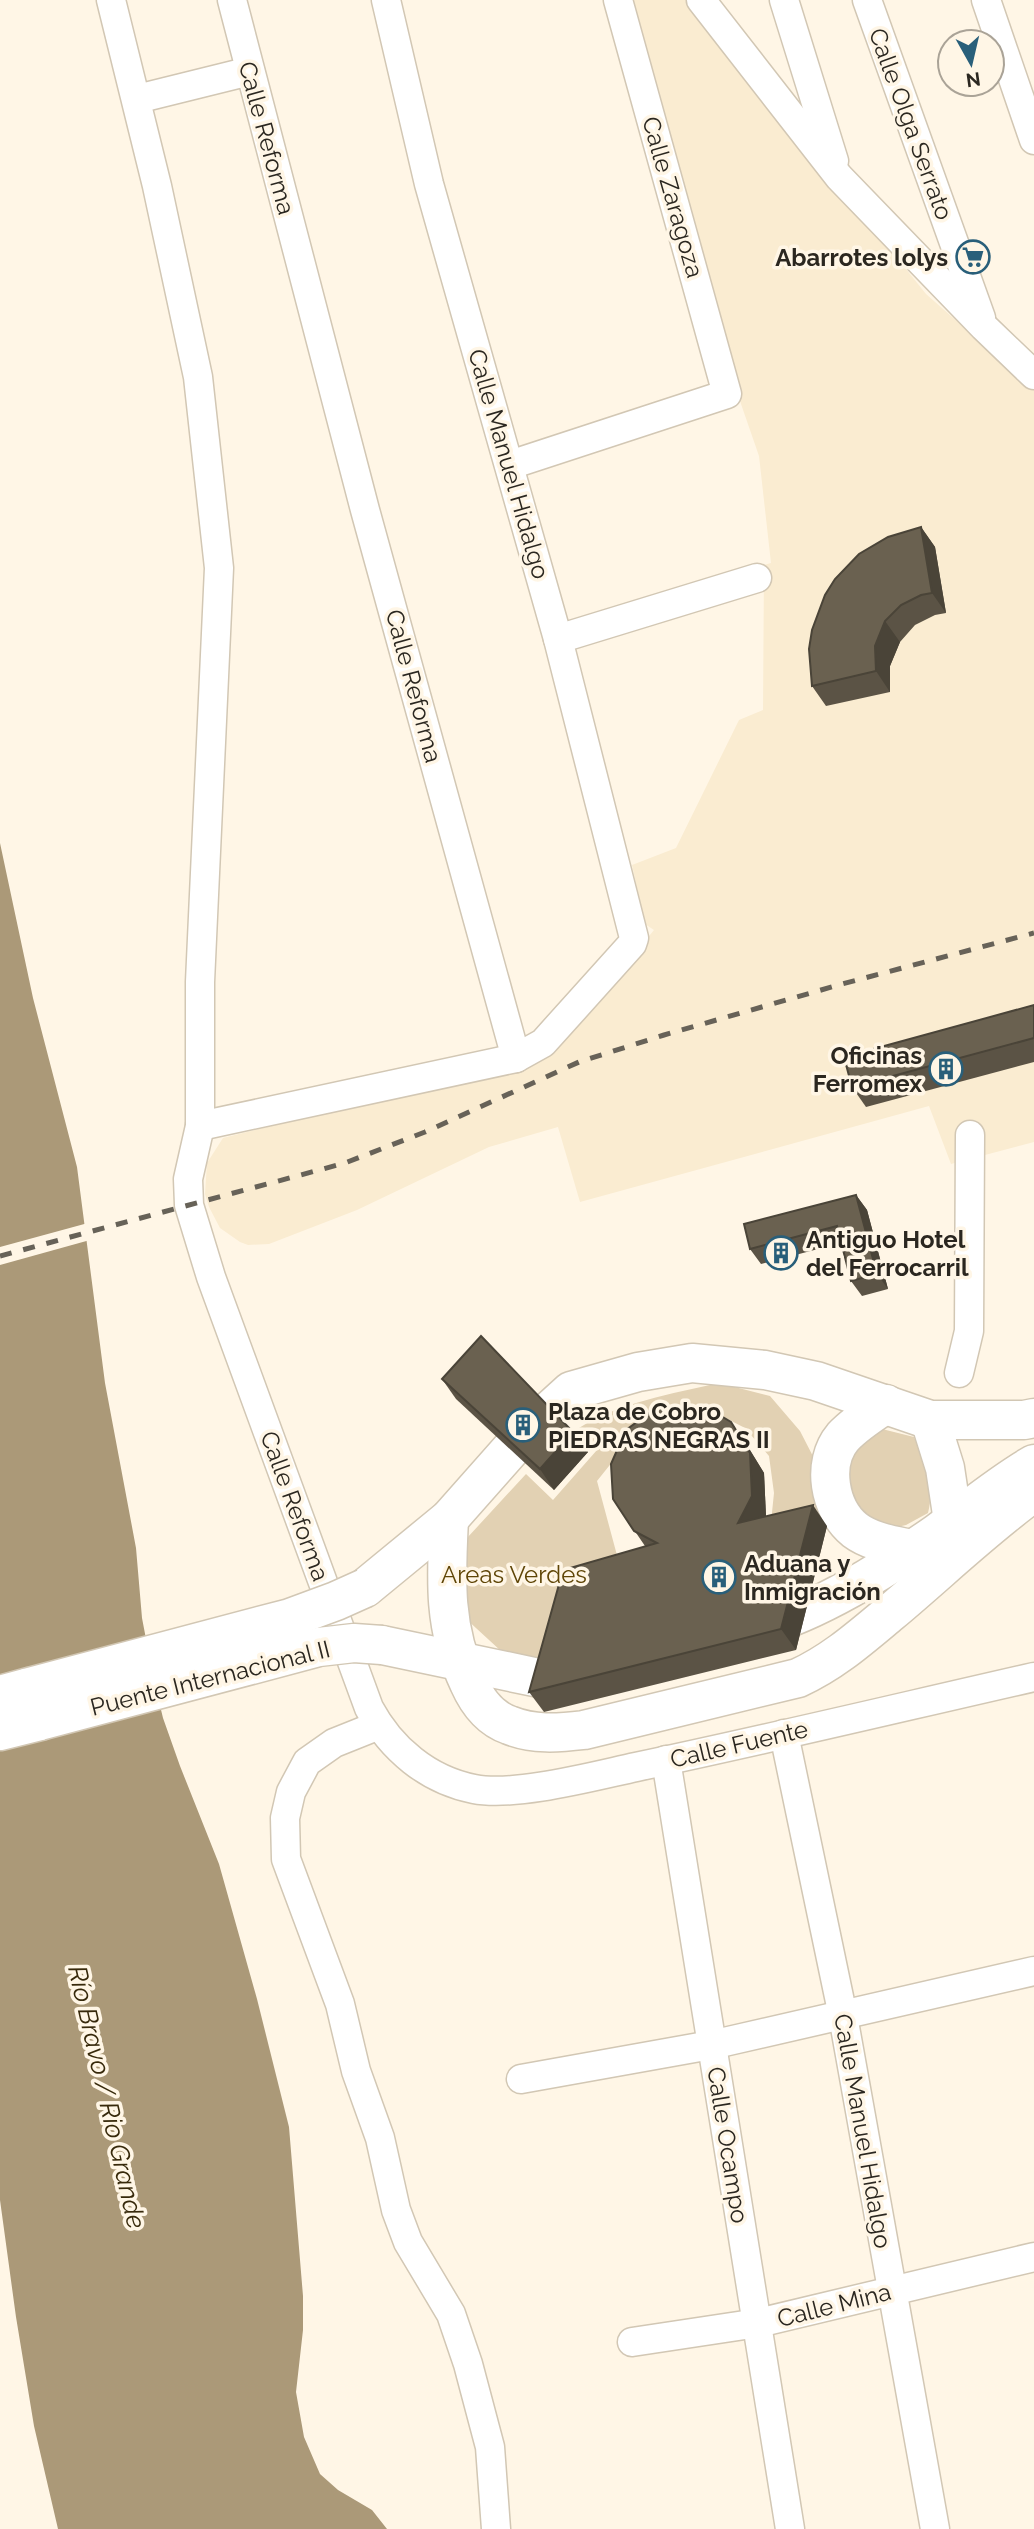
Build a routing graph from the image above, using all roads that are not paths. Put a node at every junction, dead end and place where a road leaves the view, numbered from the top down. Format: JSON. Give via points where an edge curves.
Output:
{"nodes":[{"id":1,"x":111,"y":0,"type":"edge"},
{"id":2,"x":232,"y":0,"type":"edge"},
{"id":3,"x":386,"y":0,"type":"edge"},
{"id":4,"x":618,"y":0,"type":"edge"},
{"id":5,"x":701,"y":0,"type":"edge"},
{"id":6,"x":784,"y":0,"type":"edge"},
{"id":7,"x":867,"y":0,"type":"edge"},
{"id":8,"x":986,"y":0,"type":"edge"},
{"id":9,"x":250,"y":71,"type":"junction"},
{"id":10,"x":137,"y":99,"type":"junction"},
{"id":11,"x":1034,"y":140,"type":"edge"},
{"id":12,"x":839,"y":177,"type":"junction"},
{"id":13,"x":984,"y":327,"type":"junction"},
{"id":14,"x":1033,"y":372,"type":"edge"},
{"id":15,"x":510,"y":464,"type":"junction"},
{"id":16,"x":757,"y":578,"type":"dead end"},
{"id":17,"x":558,"y":639,"type":"junction"},
{"id":18,"x":516,"y":1058,"type":"junction"},
{"id":19,"x":200,"y":1126,"type":"junction"},
{"id":20,"x":970,"y":1135,"type":"dead end"},
{"id":21,"x":959,"y":1373,"type":"dead end"},
{"id":22,"x":886,"y":1404,"type":"junction"},
{"id":23,"x":1034,"y":1418,"type":"edge"},
{"id":24,"x":930,"y":1420,"type":"junction"},
{"id":25,"x":1034,"y":1464,"type":"edge"},
{"id":26,"x":1034,"y":1493,"type":"edge"},
{"id":27,"x":449,"y":1518,"type":"junction"},
{"id":28,"x":953,"y":1521,"type":"junction"},
{"id":29,"x":912,"y":1549,"type":"junction"},
{"id":30,"x":717,"y":1640,"type":"edge"},
{"id":31,"x":458,"y":1660,"type":"junction"},
{"id":32,"x":625,"y":1663,"type":"edge"},
{"id":33,"x":1034,"y":1677,"type":"edge"},
{"id":34,"x":23,"y":1701,"type":"edge"},
{"id":35,"x":379,"y":1725,"type":"junction"},
{"id":36,"x":0,"y":1731,"type":"edge"},
{"id":37,"x":784,"y":1734,"type":"junction"},
{"id":38,"x":666,"y":1760,"type":"junction"},
{"id":39,"x":442,"y":1780,"type":"joint"},
{"id":40,"x":1034,"y":1971,"type":"edge"},
{"id":41,"x":843,"y":2016,"type":"junction"},
{"id":42,"x":711,"y":2045,"type":"junction"},
{"id":43,"x":521,"y":2079,"type":"dead end"},
{"id":44,"x":1034,"y":2258,"type":"edge"},
{"id":45,"x":891,"y":2291,"type":"junction"},
{"id":46,"x":758,"y":2323,"type":"junction"},
{"id":47,"x":632,"y":2342,"type":"dead end"},
{"id":48,"x":496,"y":2529,"type":"edge"},
{"id":49,"x":790,"y":2529,"type":"edge"},
{"id":50,"x":935,"y":2529,"type":"edge"}],
"edges":[{"from":1,"to":10,"type":"street","name":"Calle Reforma"},
{"from":2,"to":9,"type":"street","name":"Calle Reforma"},
{"from":3,"to":15,"type":"street","name":"Calle Manuel Hidalgo","via":[[429,184]]},
{"from":4,"to":15,"type":"street","name":"Calle Zaragoza","via":[[727,394]]},
{"from":5,"to":12,"type":"street"},
{"from":6,"to":12,"type":"street"},
{"from":7,"to":13,"type":"street","name":"Calle Olga Serrato"},
{"from":8,"to":11,"type":"street"},
{"from":9,"to":10,"type":"street"},
{"from":9,"to":18,"type":"street","name":"Calle Reforma"},
{"from":10,"to":19,"type":"street","name":"Calle Reforma","via":[[198,377],[219,568],[200,982]]},
{"from":12,"to":13,"type":"street"},
{"from":13,"to":14,"type":"street"},
{"from":15,"to":17,"type":"street","name":"Calle Manuel Hidalgo"},
{"from":16,"to":17,"type":"street"},
{"from":17,"to":18,"type":"street","name":"Calle Manuel Hidalgo","via":[[632,929],[632,944],[543,1043]]},
{"from":18,"to":19,"type":"street"},
{"from":19,"to":35,"type":"street","name":"Calle Reforma","via":[[187,1179],[198,1241]]},
{"from":20,"to":21,"type":"street","via":[[969,1331]]},
{"from":22,"to":24,"type":"highway"},
{"from":22,"to":27,"type":"highway","name":"Puente Internacional II","via":[[765,1370],[692,1363],[624,1375],[571,1391],[527,1431]]},
{"from":22,"to":29,"type":"highway","via":[[842,1438],[831,1459],[830,1478],[837,1507],[855,1529],[880,1542]]},
{"from":23,"to":24,"type":"highway"},
{"from":24,"to":28,"type":"highway"},
{"from":25,"to":28,"type":"highway"},
{"from":26,"to":31,"type":"highway","via":[[848,1648],[798,1678],[554,1733],[506,1724],[491,1714],[478,1702]]},
{"from":27,"to":31,"type":"highway","via":[[446,1581]]},
{"from":27,"to":34,"type":"highway","name":"Puente Internacional II","bridge":true,"via":[[365,1588],[336,1601]]},
{"from":28,"to":29,"type":"highway"},
{"from":29,"to":30,"type":"highway","via":[[783,1622]]},
{"from":31,"to":32,"type":"highway","name":"Puente Internacional II","via":[[539,1678],[573,1676]]},
{"from":31,"to":34,"type":"highway","name":"Puente Internacional II","bridge":true,"via":[[354,1643]]},
{"from":33,"to":37,"type":"street","name":"Calle Fuente"},
{"from":34,"to":36,"type":"highway"},
{"from":35,"to":39,"type":"street","name":"Calle Reforma","via":[[412,1762]]},
{"from":35,"to":48,"type":"street","via":[[334,1743],[307,1762],[291,1792],[285,1818],[286,1859],[340,2004],[396,2210],[408,2242],[451,2314],[468,2364],[490,2447]]},
{"from":37,"to":38,"type":"street","name":"Calle Fuente"},
{"from":37,"to":41,"type":"street","name":"Calle Manuel Hidalgo"},
{"from":38,"to":39,"type":"street","name":"Calle Fuente","via":[[521,1789],[477,1790]]},
{"from":38,"to":42,"type":"street","name":"Calle Ocampo"},
{"from":40,"to":41,"type":"street"},
{"from":41,"to":42,"type":"street"},
{"from":41,"to":45,"type":"street","name":"Calle Manuel Hidalgo"},
{"from":42,"to":43,"type":"street"},
{"from":42,"to":46,"type":"street","name":"Calle Ocampo"},
{"from":44,"to":45,"type":"street","name":"Calle Mina"},
{"from":45,"to":46,"type":"street","name":"Calle Mina"},
{"from":45,"to":50,"type":"street","name":"Calle Manuel Hidalgo"},
{"from":46,"to":47,"type":"street","name":"Calle Mina"},
{"from":46,"to":49,"type":"street","name":"Calle Ocampo"}]}
